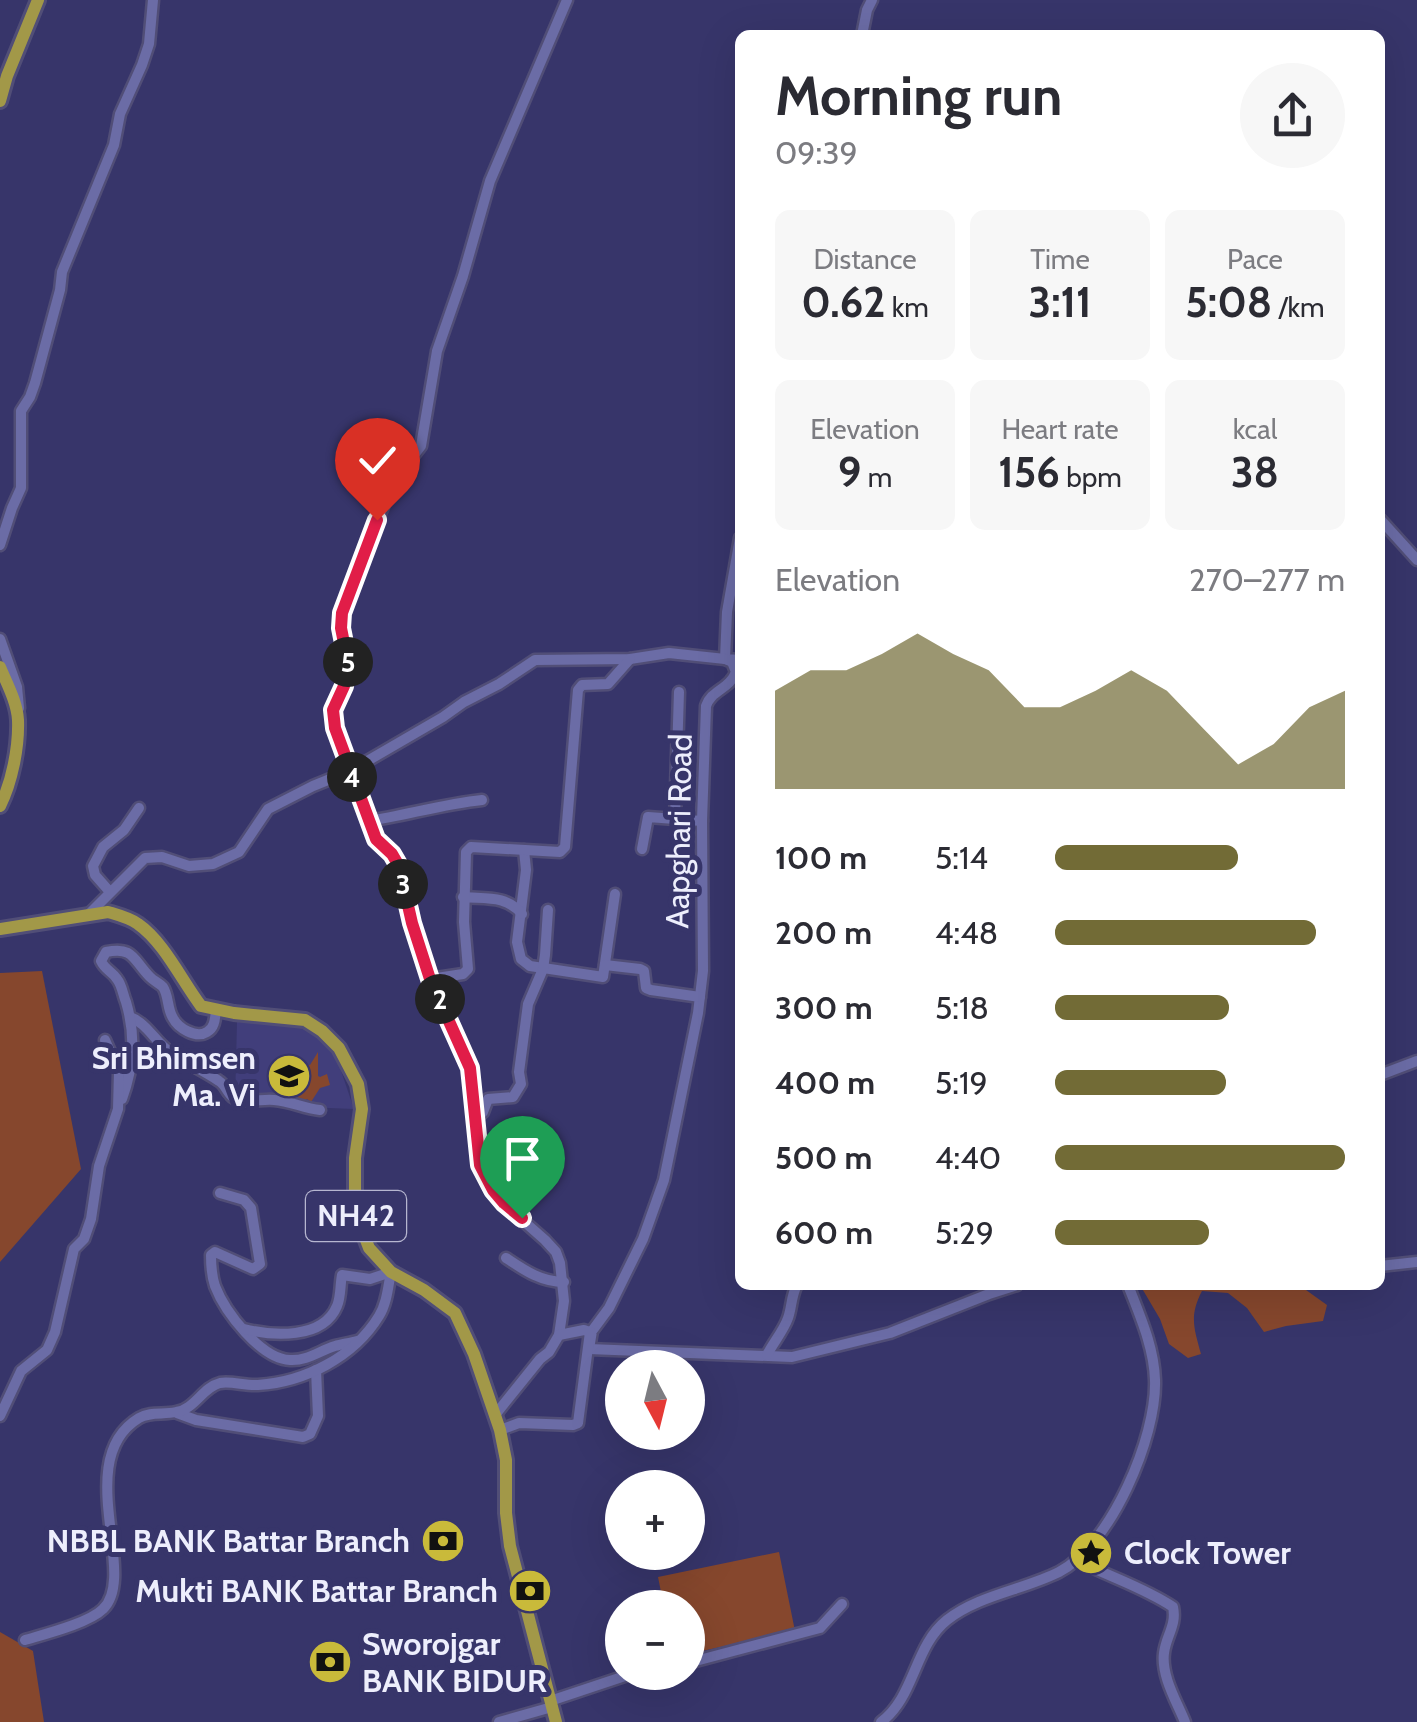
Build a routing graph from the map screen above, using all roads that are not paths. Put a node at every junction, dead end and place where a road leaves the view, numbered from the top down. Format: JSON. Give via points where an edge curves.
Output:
{"nodes":[{"id":1,"x":38,"y":0,"type":"edge"},
{"id":2,"x":154,"y":0,"type":"edge"},
{"id":3,"x":567,"y":0,"type":"edge"},
{"id":4,"x":872,"y":0,"type":"edge"},
{"id":5,"x":863,"y":30,"type":"edge"},
{"id":6,"x":0,"y":101,"type":"edge"},
{"id":7,"x":1385,"y":525,"type":"edge"},
{"id":8,"x":0,"y":545,"type":"edge"},
{"id":9,"x":1417,"y":560,"type":"edge"},
{"id":10,"x":735,"y":566,"type":"edge"},
{"id":11,"x":0,"y":639,"type":"edge"},
{"id":12,"x":630,"y":659,"type":"junction"},
{"id":13,"x":725,"y":659,"type":"junction"},
{"id":14,"x":735,"y":660,"type":"edge"},
{"id":15,"x":0,"y":667,"type":"edge"},
{"id":16,"x":735,"y":670,"type":"edge"},
{"id":17,"x":735,"y":674,"type":"edge"},
{"id":18,"x":679,"y":692,"type":"dead end"},
{"id":19,"x":18,"y":719,"type":"junction"},
{"id":20,"x":350,"y":771,"type":"junction"},
{"id":21,"x":482,"y":800,"type":"dead end"},
{"id":22,"x":0,"y":806,"type":"edge"},
{"id":23,"x":139,"y":808,"type":"dead end"},
{"id":24,"x":674,"y":819,"type":"junction"},
{"id":25,"x":369,"y":821,"type":"junction"},
{"id":26,"x":702,"y":821,"type":"junction"},
{"id":27,"x":642,"y":849,"type":"dead end"},
{"id":28,"x":524,"y":850,"type":"junction"},
{"id":29,"x":110,"y":892,"type":"junction"},
{"id":30,"x":615,"y":894,"type":"dead end"},
{"id":31,"x":463,"y":897,"type":"junction"},
{"id":32,"x":548,"y":910,"type":"dead end"},
{"id":33,"x":522,"y":914,"type":"junction"},
{"id":34,"x":87,"y":916,"type":"junction"},
{"id":35,"x":0,"y":928,"type":"edge"},
{"id":36,"x":605,"y":965,"type":"junction"},
{"id":37,"x":542,"y":969,"type":"junction"},
{"id":38,"x":430,"y":979,"type":"junction"},
{"id":39,"x":700,"y":997,"type":"junction"},
{"id":40,"x":216,"y":1010,"type":"junction"},
{"id":41,"x":130,"y":1018,"type":"junction"},
{"id":42,"x":105,"y":1040,"type":"dead end"},
{"id":43,"x":1417,"y":1062,"type":"edge"},
{"id":44,"x":1385,"y":1073,"type":"edge"},
{"id":45,"x":118,"y":1109,"type":"junction"},
{"id":46,"x":320,"y":1110,"type":"dead end"},
{"id":47,"x":476,"y":1119,"type":"junction"},
{"id":48,"x":220,"y":1193,"type":"dead end"},
{"id":49,"x":506,"y":1258,"type":"dead end"},
{"id":50,"x":1417,"y":1262,"type":"edge"},
{"id":51,"x":1385,"y":1265,"type":"edge"},
{"id":52,"x":390,"y":1272,"type":"junction"},
{"id":53,"x":564,"y":1282,"type":"junction"},
{"id":54,"x":795,"y":1290,"type":"edge"},
{"id":55,"x":1001,"y":1290,"type":"edge"},
{"id":56,"x":1130,"y":1290,"type":"edge"},
{"id":57,"x":244,"y":1329,"type":"junction"},
{"id":58,"x":558,"y":1335,"type":"junction"},
{"id":59,"x":358,"y":1341,"type":"junction"},
{"id":60,"x":589,"y":1350,"type":"junction"},
{"id":61,"x":605,"y":1351,"type":"edge"},
{"id":62,"x":705,"y":1354,"type":"edge"},
{"id":63,"x":767,"y":1356,"type":"junction"},
{"id":64,"x":316,"y":1370,"type":"junction"},
{"id":65,"x":176,"y":1412,"type":"junction"},
{"id":66,"x":494,"y":1414,"type":"junction"},
{"id":67,"x":0,"y":1416,"type":"edge"},
{"id":68,"x":500,"y":1430,"type":"junction"},
{"id":69,"x":1077,"y":1560,"type":"junction"},
{"id":70,"x":842,"y":1604,"type":"dead end"},
{"id":71,"x":26,"y":1640,"type":"dead end"},
{"id":72,"x":705,"y":1659,"type":"edge"},
{"id":73,"x":605,"y":1684,"type":"edge"},
{"id":74,"x":551,"y":1704,"type":"junction"},
{"id":75,"x":499,"y":1722,"type":"edge"},
{"id":76,"x":556,"y":1722,"type":"edge"},
{"id":77,"x":882,"y":1722,"type":"edge"},
{"id":78,"x":1185,"y":1722,"type":"edge"}],
"edges":[{"from":1,"to":6,"type":"main road"},
{"from":2,"to":8,"type":"street","via":[[142,65],[62,272],[35,383],[21,411],[21,488]]},
{"from":3,"to":20,"type":"street","via":[[490,181],[437,351],[420,446],[394,481],[342,613],[348,663],[333,710]]},
{"from":4,"to":5,"type":"street"},
{"from":7,"to":9,"type":"street"},
{"from":10,"to":13,"type":"street"},
{"from":11,"to":19,"type":"street","via":[[20,698]]},
{"from":12,"to":13,"type":"street","via":[[668,653]]},
{"from":12,"to":20,"type":"street","via":[[535,660]]},
{"from":12,"to":28,"type":"street","via":[[608,684],[578,690],[565,848]]},
{"from":13,"to":14,"type":"street"},
{"from":13,"to":16,"type":"street","name":"Aapghari Road"},
{"from":15,"to":19,"type":"main road"},
{"from":17,"to":26,"type":"street","name":"Aapghari Road","via":[[706,706]]},
{"from":18,"to":24,"type":"street"},
{"from":19,"to":22,"type":"main road"},
{"from":20,"to":25,"type":"street"},
{"from":20,"to":29,"type":"street","via":[[268,809],[239,852],[189,866],[145,858]]},
{"from":21,"to":25,"type":"street"},
{"from":23,"to":29,"type":"street","via":[[93,866]]},
{"from":24,"to":26,"type":"street"},
{"from":24,"to":27,"type":"street","via":[[648,817]]},
{"from":25,"to":38,"type":"street","via":[[399,866]]},
{"from":26,"to":39,"type":"street","name":"Aapghari Road"},
{"from":28,"to":31,"type":"street","via":[[466,852]]},
{"from":28,"to":33,"type":"street"},
{"from":29,"to":34,"type":"street"},
{"from":30,"to":36,"type":"street"},
{"from":31,"to":33,"type":"street","via":[[500,898]]},
{"from":31,"to":38,"type":"street","via":[[467,972]]},
{"from":32,"to":37,"type":"street"},
{"from":33,"to":37,"type":"street","via":[[518,952]]},
{"from":34,"to":35,"type":"main road"},
{"from":34,"to":40,"type":"main road","via":[[108,912],[138,924],[201,1006]]},
{"from":36,"to":37,"type":"street","via":[[603,977]]},
{"from":36,"to":39,"type":"street","via":[[640,969],[651,990]]},
{"from":37,"to":47,"type":"street","via":[[528,1004],[518,1091],[488,1099]]},
{"from":38,"to":47,"type":"street","via":[[470,1068]]},
{"from":39,"to":60,"type":"street","name":"Aapghari Road","via":[[664,1180]]},
{"from":40,"to":41,"type":"street","via":[[207,1032],[183,1028],[173,1020],[163,988],[134,956],[106,952],[101,962],[119,981]]},
{"from":40,"to":52,"type":"main road","number":"NH42","via":[[305,1020],[339,1048],[358,1084],[362,1109],[354,1211],[369,1248]]},
{"from":41,"to":45,"type":"street","via":[[131,1073]]},
{"from":41,"to":46,"type":"street","via":[[170,1052],[222,1082],[237,1100]]},
{"from":42,"to":45,"type":"street","via":[[119,1072]]},
{"from":43,"to":44,"type":"street"},
{"from":45,"to":67,"type":"street","via":[[55,1332],[47,1350],[21,1371]]},
{"from":47,"to":53,"type":"street","via":[[487,1181],[556,1252]]},
{"from":48,"to":57,"type":"street","via":[[251,1208],[260,1264],[254,1269],[211,1255],[215,1287]]},
{"from":49,"to":53,"type":"street","via":[[529,1273]]},
{"from":50,"to":51,"type":"street"},
{"from":52,"to":57,"type":"street","via":[[342,1275],[338,1304],[320,1326],[276,1334]]},
{"from":52,"to":59,"type":"street","via":[[379,1317]]},
{"from":52,"to":66,"type":"main road","number":"NH42","via":[[455,1313]]},
{"from":53,"to":58,"type":"street"},
{"from":54,"to":63,"type":"street","via":[[788,1322]]},
{"from":55,"to":63,"type":"street","via":[[890,1333],[792,1357]]},
{"from":56,"to":69,"type":"street","via":[[1154,1358],[1153,1407],[1132,1479]]},
{"from":57,"to":59,"type":"street","via":[[257,1346],[287,1360]]},
{"from":58,"to":60,"type":"street","via":[[590,1332]]},
{"from":58,"to":66,"type":"street"},
{"from":59,"to":64,"type":"street"},
{"from":60,"to":61,"type":"street"},
{"from":60,"to":68,"type":"street","name":"Aapghari Road","via":[[578,1423],[519,1423]]},
{"from":62,"to":63,"type":"street"},
{"from":64,"to":65,"type":"street","via":[[254,1386],[222,1382]]},
{"from":64,"to":65,"type":"street","via":[[318,1416],[304,1437]]},
{"from":65,"to":71,"type":"street","via":[[142,1416],[112,1450],[107,1482],[114,1568],[103,1609]]},
{"from":66,"to":68,"type":"main road","number":"NH42"},
{"from":68,"to":74,"type":"main road","number":"NH42","via":[[510,1546]]},
{"from":69,"to":77,"type":"street","via":[[944,1622]]},
{"from":69,"to":78,"type":"street","via":[[1173,1607],[1165,1672]]},
{"from":70,"to":72,"type":"street","via":[[820,1628]]},
{"from":73,"to":74,"type":"street"},
{"from":74,"to":75,"type":"street"},
{"from":74,"to":76,"type":"main road","number":"NH42"}]}
